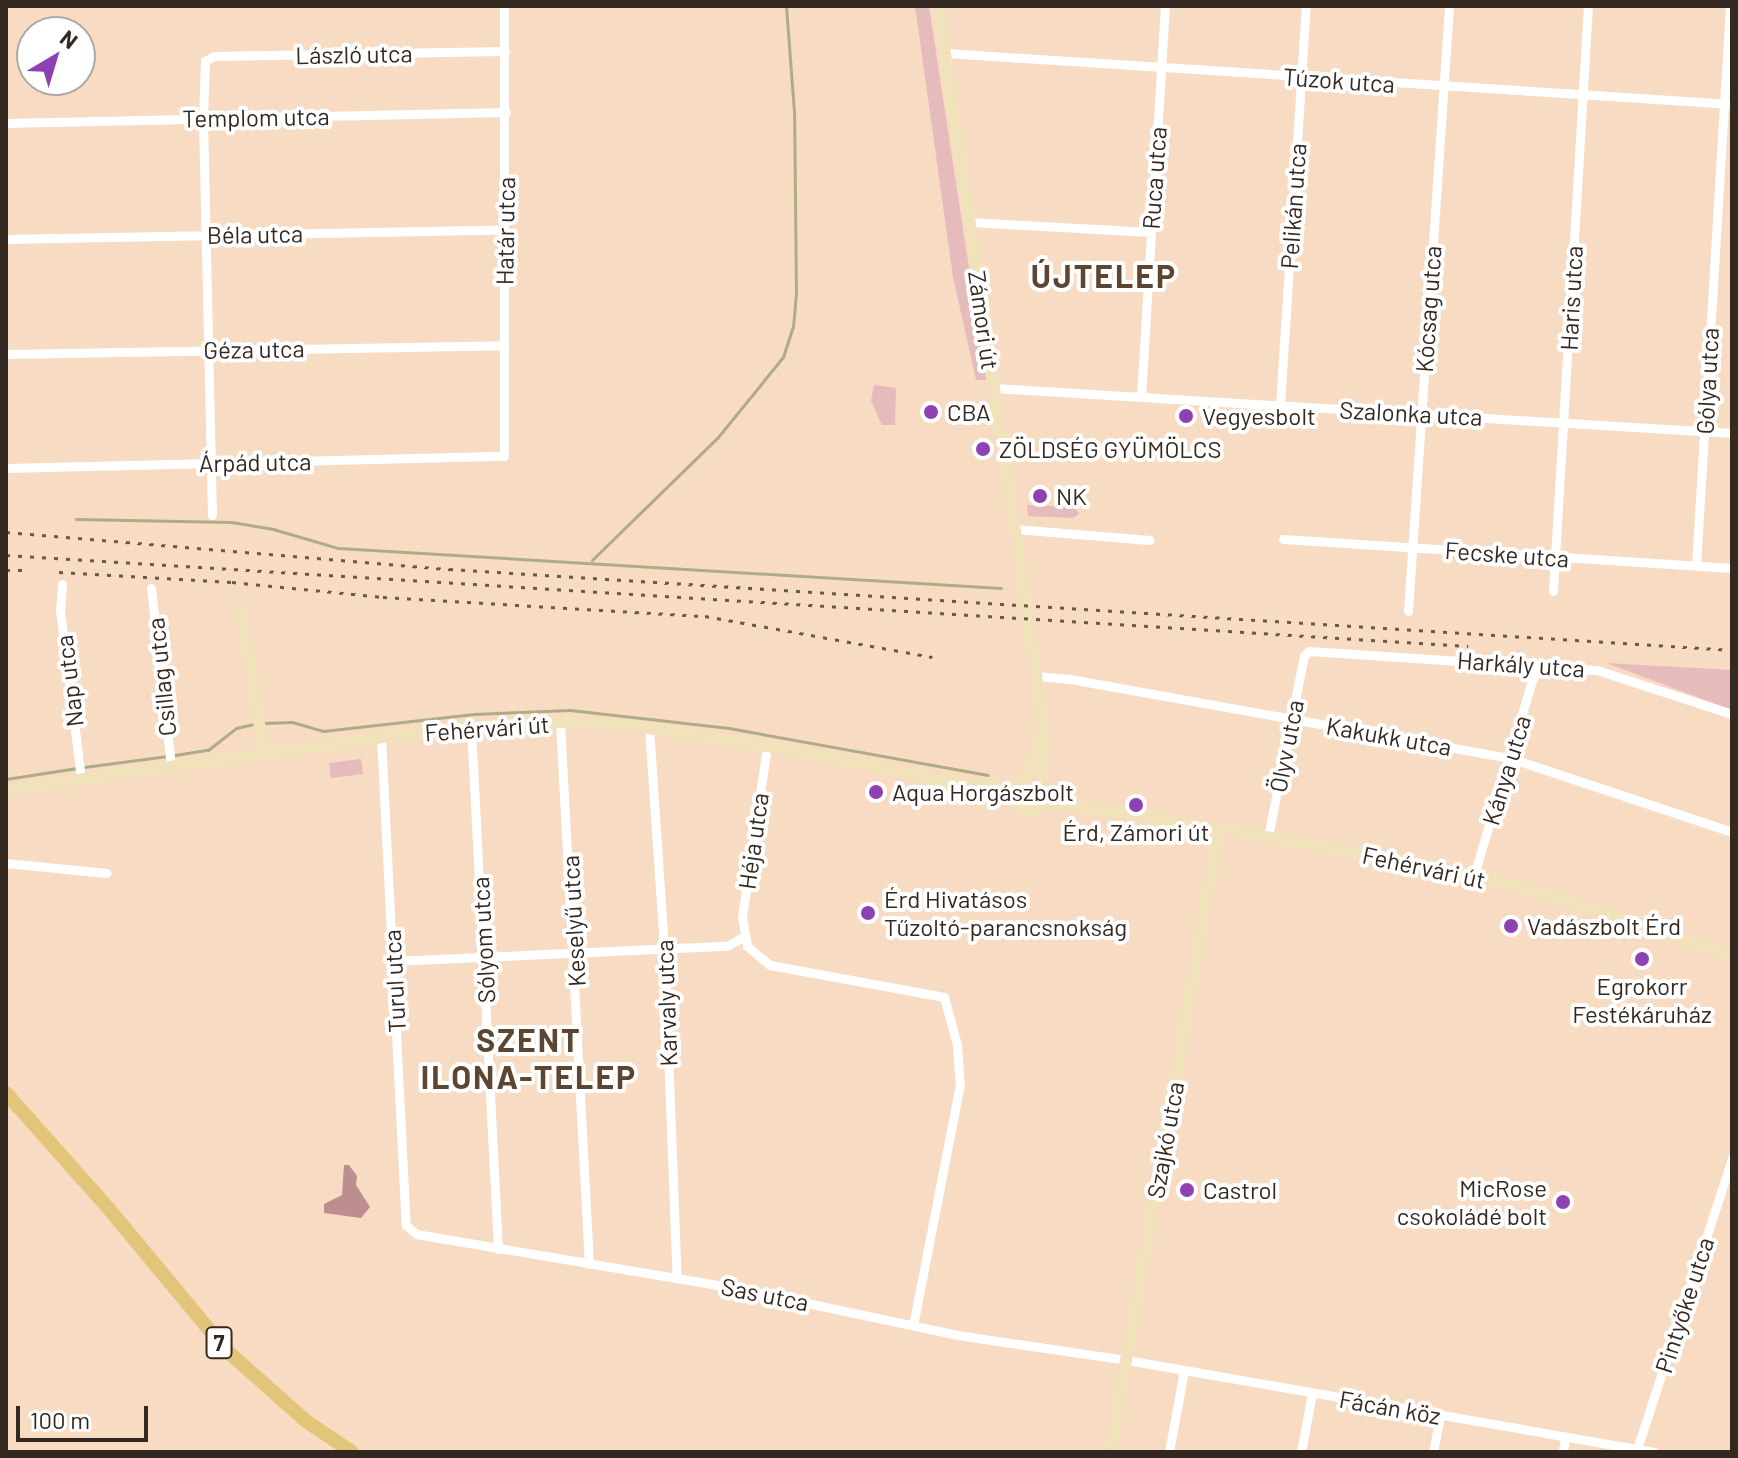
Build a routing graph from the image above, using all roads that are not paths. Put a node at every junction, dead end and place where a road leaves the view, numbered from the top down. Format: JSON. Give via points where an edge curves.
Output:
{"nodes":[{"id":1,"x":504,"y":6,"type":"edge"},
{"id":2,"x":938,"y":6,"type":"edge"},
{"id":3,"x":1165,"y":6,"type":"edge"},
{"id":4,"x":1306,"y":6,"type":"edge"},
{"id":5,"x":1449,"y":6,"type":"edge"},
{"id":6,"x":1588,"y":6,"type":"edge"},
{"id":7,"x":1730,"y":6,"type":"edge"},
{"id":8,"x":505,"y":51,"type":"junction"},
{"id":9,"x":946,"y":53,"type":"junction"},
{"id":10,"x":1161,"y":68,"type":"junction"},
{"id":11,"x":1302,"y":77,"type":"junction"},
{"id":12,"x":1444,"y":88,"type":"junction"},
{"id":13,"x":1584,"y":95,"type":"junction"},
{"id":14,"x":1728,"y":104,"type":"edge"},
{"id":15,"x":506,"y":112,"type":"junction"},
{"id":16,"x":203,"y":118,"type":"junction"},
{"id":17,"x":6,"y":123,"type":"edge"},
{"id":18,"x":970,"y":222,"type":"junction"},
{"id":19,"x":505,"y":229,"type":"junction"},
{"id":20,"x":1151,"y":232,"type":"junction"},
{"id":21,"x":206,"y":235,"type":"junction"},
{"id":22,"x":6,"y":239,"type":"edge"},
{"id":23,"x":503,"y":345,"type":"junction"},
{"id":24,"x":209,"y":350,"type":"junction"},
{"id":25,"x":6,"y":354,"type":"edge"},
{"id":26,"x":994,"y":388,"type":"junction"},
{"id":27,"x":1141,"y":397,"type":"junction"},
{"id":28,"x":1280,"y":405,"type":"junction"},
{"id":29,"x":1420,"y":414,"type":"junction"},
{"id":30,"x":1564,"y":422,"type":"junction"},
{"id":31,"x":1704,"y":431,"type":"junction"},
{"id":32,"x":1732,"y":433,"type":"edge"},
{"id":33,"x":504,"y":456,"type":"joint"},
{"id":34,"x":211,"y":463,"type":"junction"},
{"id":35,"x":6,"y":468,"type":"edge"},
{"id":36,"x":212,"y":515,"type":"dead end"},
{"id":37,"x":1015,"y":529,"type":"junction"},
{"id":38,"x":1283,"y":539,"type":"dead end"},
{"id":39,"x":1150,"y":540,"type":"dead end"},
{"id":40,"x":1414,"y":548,"type":"junction"},
{"id":41,"x":1556,"y":557,"type":"junction"},
{"id":42,"x":1696,"y":565,"type":"junction"},
{"id":43,"x":1732,"y":568,"type":"edge"},
{"id":44,"x":62,"y":584,"type":"dead end"},
{"id":45,"x":151,"y":588,"type":"dead end"},
{"id":46,"x":1553,"y":591,"type":"dead end"},
{"id":47,"x":240,"y":606,"type":"dead end"},
{"id":48,"x":1408,"y":611,"type":"dead end"},
{"id":49,"x":1304,"y":656,"type":"joint"},
{"id":50,"x":1542,"y":666,"type":"junction"},
{"id":51,"x":1036,"y":676,"type":"junction"},
{"id":52,"x":1732,"y":714,"type":"edge"},
{"id":53,"x":1291,"y":718,"type":"junction"},
{"id":54,"x":560,"y":722,"type":"junction"},
{"id":55,"x":471,"y":727,"type":"junction"},
{"id":56,"x":649,"y":728,"type":"junction"},
{"id":57,"x":1043,"y":729,"type":"junction"},
{"id":58,"x":381,"y":737,"type":"junction"},
{"id":59,"x":767,"y":746,"type":"junction"},
{"id":60,"x":264,"y":753,"type":"junction"},
{"id":61,"x":1510,"y":758,"type":"junction"},
{"id":62,"x":171,"y":766,"type":"junction"},
{"id":63,"x":81,"y":779,"type":"junction"},
{"id":64,"x":1021,"y":782,"type":"junction"},
{"id":65,"x":967,"y":784,"type":"junction"},
{"id":66,"x":1044,"y":787,"type":"junction"},
{"id":67,"x":6,"y":790,"type":"edge"},
{"id":68,"x":1014,"y":802,"type":"junction"},
{"id":69,"x":1042,"y":808,"type":"junction"},
{"id":70,"x":1109,"y":810,"type":"junction"},
{"id":71,"x":1219,"y":828,"type":"junction"},
{"id":72,"x":1732,"y":832,"type":"edge"},
{"id":73,"x":1268,"y":837,"type":"junction"},
{"id":74,"x":6,"y":863,"type":"edge"},
{"id":75,"x":107,"y":873,"type":"dead end"},
{"id":76,"x":1474,"y":875,"type":"junction"},
{"id":77,"x":743,"y":937,"type":"junction"},
{"id":78,"x":664,"y":947,"type":"junction"},
{"id":79,"x":575,"y":952,"type":"junction"},
{"id":80,"x":484,"y":956,"type":"junction"},
{"id":81,"x":1732,"y":956,"type":"edge"},
{"id":82,"x":393,"y":961,"type":"junction"},
{"id":83,"x":6,"y":1093,"type":"edge"},
{"id":84,"x":1732,"y":1158,"type":"edge"},
{"id":85,"x":1728,"y":1186,"type":"edge"},
{"id":86,"x":406,"y":1225,"type":"joint"},
{"id":87,"x":498,"y":1249,"type":"junction"},
{"id":88,"x":589,"y":1264,"type":"junction"},
{"id":89,"x":677,"y":1279,"type":"junction"},
{"id":90,"x":913,"y":1325,"type":"junction"},
{"id":91,"x":1127,"y":1360,"type":"junction"},
{"id":92,"x":1184,"y":1370,"type":"junction"},
{"id":93,"x":1312,"y":1393,"type":"junction"},
{"id":94,"x":1440,"y":1416,"type":"junction"},
{"id":95,"x":1565,"y":1437,"type":"junction"},
{"id":96,"x":1636,"y":1450,"type":"edge"},
{"id":97,"x":352,"y":1452,"type":"edge"},
{"id":98,"x":1110,"y":1452,"type":"edge"},
{"id":99,"x":1169,"y":1452,"type":"edge"},
{"id":100,"x":1301,"y":1452,"type":"edge"},
{"id":101,"x":1433,"y":1452,"type":"edge"},
{"id":102,"x":1563,"y":1452,"type":"edge"},
{"id":103,"x":1654,"y":1452,"type":"edge"}],
"edges":[{"from":1,"to":8,"type":"street","name":"Határ utca"},
{"from":2,"to":9,"type":"main road","name":"Zámori út"},
{"from":3,"to":10,"type":"street","name":"Ruca utca"},
{"from":4,"to":11,"type":"street","name":"Pelikán utca"},
{"from":5,"to":12,"type":"street","name":"Kócsag utca"},
{"from":6,"to":13,"type":"street","name":"Haris utca"},
{"from":7,"to":14,"type":"street","name":"Gólya utca"},
{"from":8,"to":15,"type":"street","name":"Határ utca"},
{"from":8,"to":16,"type":"street","name":"László utca","via":[[214,56],[205,61]]},
{"from":9,"to":10,"type":"street","name":"Túzok utca"},
{"from":9,"to":18,"type":"main road","name":"Zámori út"},
{"from":10,"to":11,"type":"street","name":"Túzok utca"},
{"from":10,"to":20,"type":"street","name":"Ruca utca"},
{"from":11,"to":12,"type":"street","name":"Túzok utca"},
{"from":11,"to":28,"type":"street","name":"Pelikán utca"},
{"from":12,"to":13,"type":"street","name":"Túzok utca"},
{"from":12,"to":29,"type":"street","name":"Kócsag utca"},
{"from":13,"to":14,"type":"street","name":"Túzok utca"},
{"from":13,"to":30,"type":"street","name":"Haris utca"},
{"from":14,"to":31,"type":"street","name":"Gólya utca"},
{"from":15,"to":16,"type":"street","name":"Templom utca"},
{"from":15,"to":19,"type":"street","name":"Határ utca"},
{"from":16,"to":17,"type":"street","name":"Templom utca"},
{"from":16,"to":21,"type":"street"},
{"from":18,"to":20,"type":"street"},
{"from":18,"to":26,"type":"main road","name":"Zámori út"},
{"from":19,"to":21,"type":"street","name":"Béla utca"},
{"from":19,"to":23,"type":"street","name":"Határ utca"},
{"from":20,"to":27,"type":"street","name":"Ruca utca"},
{"from":21,"to":22,"type":"street","name":"Béla utca"},
{"from":21,"to":24,"type":"street"},
{"from":23,"to":24,"type":"street","name":"Géza utca"},
{"from":23,"to":33,"type":"street","name":"Határ utca"},
{"from":24,"to":25,"type":"street","name":"Géza utca"},
{"from":24,"to":34,"type":"street"},
{"from":26,"to":27,"type":"street","name":"Szalonka utca"},
{"from":26,"to":37,"type":"main road","name":"Zámori út"},
{"from":27,"to":28,"type":"street","name":"Szalonka utca"},
{"from":28,"to":29,"type":"street","name":"Szalonka utca"},
{"from":29,"to":30,"type":"street","name":"Szalonka utca"},
{"from":29,"to":40,"type":"street","name":"Kócsag utca"},
{"from":30,"to":31,"type":"street","name":"Szalonka utca"},
{"from":30,"to":41,"type":"street","name":"Haris utca"},
{"from":31,"to":32,"type":"street","name":"Szalonka utca"},
{"from":31,"to":42,"type":"street","name":"Gólya utca"},
{"from":33,"to":34,"type":"street","name":"Árpád utca"},
{"from":34,"to":35,"type":"street","name":"Árpád utca"},
{"from":34,"to":36,"type":"street"},
{"from":37,"to":39,"type":"street"},
{"from":37,"to":51,"type":"main road","name":"Zámori út"},
{"from":38,"to":40,"type":"street","name":"Fecske utca"},
{"from":40,"to":41,"type":"street","name":"Fecske utca"},
{"from":40,"to":48,"type":"street","name":"Kócsag utca"},
{"from":41,"to":42,"type":"street","name":"Fecske utca"},
{"from":41,"to":46,"type":"street","name":"Haris utca"},
{"from":42,"to":43,"type":"street","name":"Fecske utca"},
{"from":44,"to":63,"type":"street","name":"Nap utca","via":[[60,610]]},
{"from":45,"to":62,"type":"street","name":"Csillag utca"},
{"from":47,"to":60,"type":"main road"},
{"from":49,"to":50,"type":"street","name":"Harkály utca","via":[[1314,650]]},
{"from":49,"to":53,"type":"street","name":"Ölyv utca"},
{"from":50,"to":52,"type":"street","name":"Harkály utca","via":[[1610,672]]},
{"from":50,"to":61,"type":"street","name":"Kánya utca","via":[[1532,680]]},
{"from":51,"to":53,"type":"street","name":"Kakukk utca"},
{"from":51,"to":57,"type":"main road","name":"Zámori út"},
{"from":53,"to":61,"type":"street","name":"Kakukk utca"},
{"from":53,"to":73,"type":"street","name":"Ölyv utca"},
{"from":54,"to":55,"type":"main road","name":"Fehérvári út"},
{"from":54,"to":56,"type":"main road","name":"Fehérvári út"},
{"from":54,"to":79,"type":"street","name":"Keselyű utca"},
{"from":55,"to":58,"type":"main road","name":"Fehérvári út"},
{"from":55,"to":80,"type":"street","name":"Sólyom utca"},
{"from":56,"to":59,"type":"main road","name":"Fehérvári út"},
{"from":56,"to":78,"type":"street","name":"Karvaly utca"},
{"from":57,"to":64,"type":"main road","name":"Zámori út"},
{"from":57,"to":66,"type":"main road","name":"Zámori út"},
{"from":58,"to":60,"type":"main road","name":"Fehérvári út"},
{"from":58,"to":82,"type":"street","name":"Turul utca"},
{"from":59,"to":65,"type":"main road","name":"Fehérvári út"},
{"from":59,"to":77,"type":"street","name":"Héja utca"},
{"from":60,"to":62,"type":"main road","name":"Fehérvári út"},
{"from":61,"to":72,"type":"street","name":"Kakukk utca"},
{"from":61,"to":76,"type":"street","name":"Kánya utca"},
{"from":62,"to":63,"type":"main road","name":"Fehérvári út"},
{"from":63,"to":67,"type":"main road","name":"Fehérvári út"},
{"from":64,"to":65,"type":"main road","name":"Fehérvári út"},
{"from":64,"to":66,"type":"main road","name":"Fehérvári út"},
{"from":64,"to":68,"type":"main road","name":"Zámori út"},
{"from":65,"to":68,"type":"main road","name":"Fehérvári út"},
{"from":66,"to":69,"type":"main road","name":"Zámori út"},
{"from":66,"to":70,"type":"main road","name":"Fehérvári út"},
{"from":68,"to":69,"type":"main road","name":"Fehérvári út","via":[[1026,812]]},
{"from":69,"to":70,"type":"main road","name":"Fehérvári út"},
{"from":70,"to":71,"type":"main road","name":"Fehérvári út"},
{"from":71,"to":73,"type":"main road","name":"Fehérvári út"},
{"from":71,"to":91,"type":"main road","name":"Szajkó utca"},
{"from":73,"to":76,"type":"main road","name":"Fehérvári út"},
{"from":74,"to":75,"type":"street"},
{"from":76,"to":81,"type":"main road","name":"Fehérvári út"},
{"from":77,"to":78,"type":"street","via":[[727,946]]},
{"from":77,"to":90,"type":"street","via":[[753,954],[770,965],[944,997],[961,1070]]},
{"from":78,"to":79,"type":"street"},
{"from":78,"to":89,"type":"street","name":"Karvaly utca"},
{"from":79,"to":80,"type":"street"},
{"from":79,"to":88,"type":"street","name":"Keselyű utca"},
{"from":80,"to":82,"type":"street"},
{"from":80,"to":87,"type":"street","name":"Sólyom utca"},
{"from":82,"to":86,"type":"street","name":"Turul utca"},
{"from":83,"to":97,"type":"main road","number":"7","via":[[226,1350],[306,1421]]},
{"from":84,"to":85,"type":"street","name":"Pintyőke utca"},
{"from":85,"to":96,"type":"street","name":"Pintyőke utca"},
{"from":86,"to":87,"type":"street","name":"Sas utca","via":[[431,1240]]},
{"from":87,"to":88,"type":"street","name":"Sas utca"},
{"from":88,"to":89,"type":"street","name":"Sas utca"},
{"from":89,"to":90,"type":"street","name":"Sas utca"},
{"from":90,"to":91,"type":"street","name":"Sas utca"},
{"from":91,"to":92,"type":"street","name":"Fácán köz"},
{"from":91,"to":98,"type":"main road","name":"Szajkó utca"},
{"from":92,"to":93,"type":"street","name":"Fácán köz"},
{"from":92,"to":99,"type":"street"},
{"from":93,"to":94,"type":"street","name":"Fácán köz"},
{"from":93,"to":100,"type":"street"},
{"from":94,"to":95,"type":"street","name":"Fácán köz"},
{"from":94,"to":101,"type":"street"},
{"from":95,"to":96,"type":"street","name":"Fácán köz"},
{"from":95,"to":102,"type":"street"},
{"from":96,"to":103,"type":"street","name":"Fácán köz"}]}
